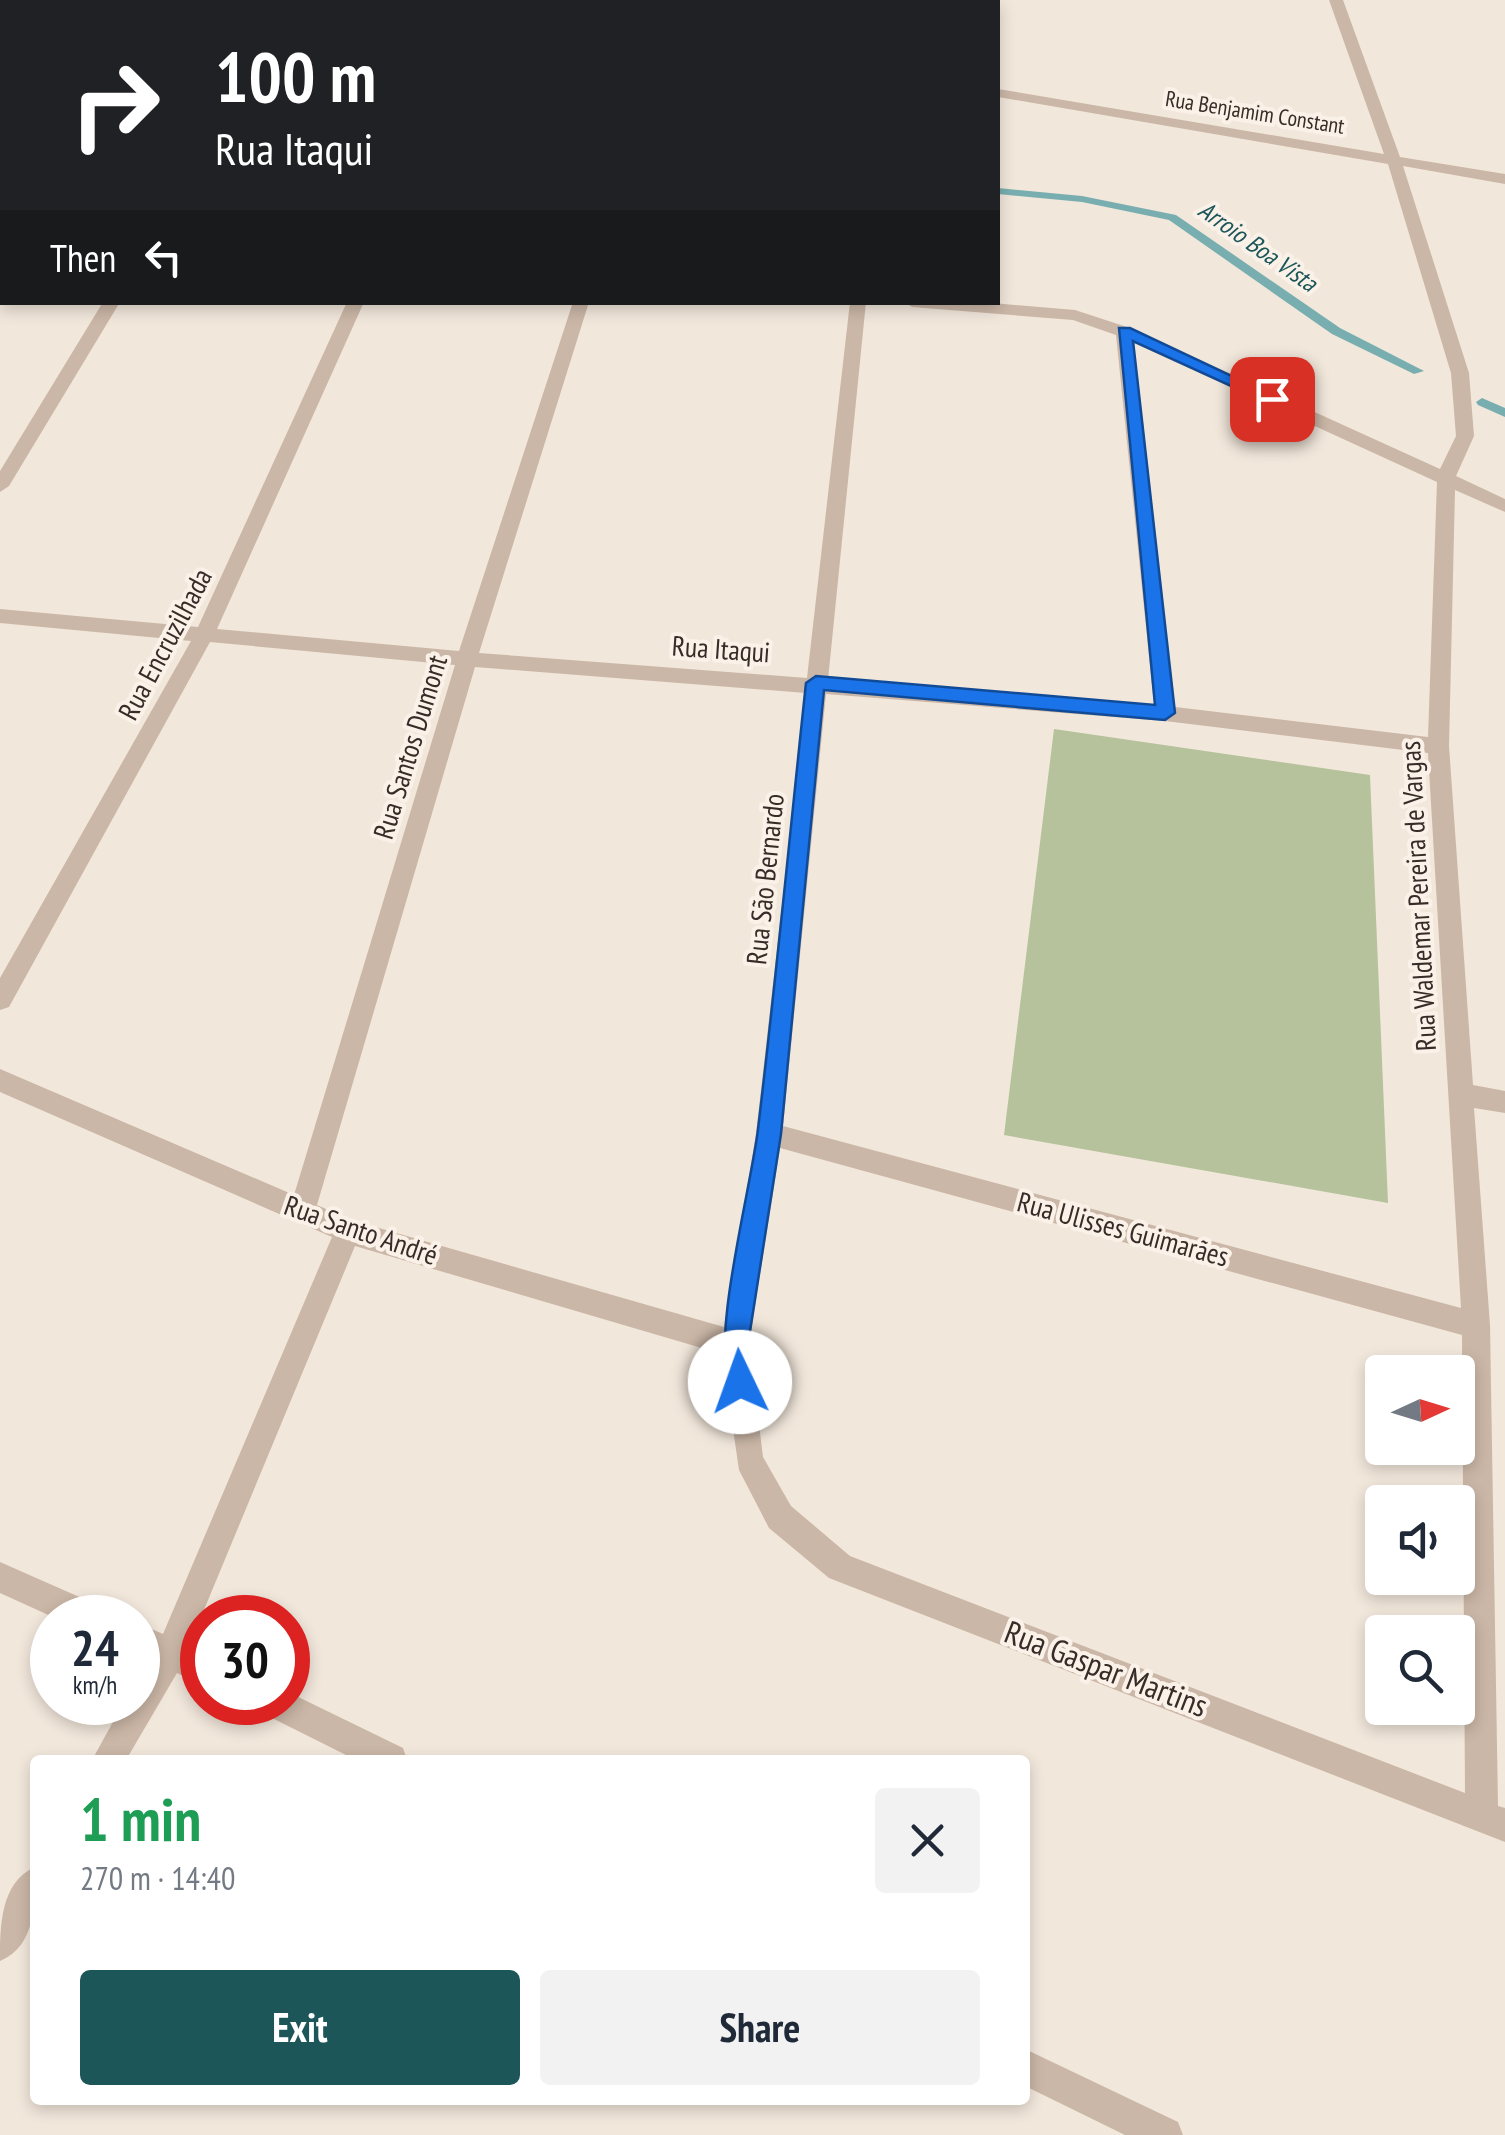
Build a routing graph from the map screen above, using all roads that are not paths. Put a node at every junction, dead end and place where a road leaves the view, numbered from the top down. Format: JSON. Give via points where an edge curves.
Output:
{"nodes":[{"id":1,"x":1336,"y":0,"type":"edge"},
{"id":2,"x":1000,"y":93,"type":"edge"},
{"id":3,"x":1393,"y":157,"type":"junction"},
{"id":4,"x":1505,"y":178,"type":"edge"},
{"id":5,"x":110,"y":305,"type":"edge"},
{"id":6,"x":355,"y":305,"type":"edge"},
{"id":7,"x":581,"y":305,"type":"edge"},
{"id":8,"x":858,"y":305,"type":"edge"},
{"id":9,"x":950,"y":305,"type":"edge"},
{"id":10,"x":1124,"y":332,"type":"junction"},
{"id":11,"x":1446,"y":477,"type":"junction"},
{"id":12,"x":0,"y":486,"type":"edge"},
{"id":13,"x":1505,"y":506,"type":"edge"},
{"id":14,"x":0,"y":616,"type":"edge"},
{"id":15,"x":205,"y":634,"type":"junction"},
{"id":16,"x":468,"y":659,"type":"junction"},
{"id":17,"x":816,"y":683,"type":"junction"},
{"id":18,"x":1165,"y":713,"type":"junction"},
{"id":19,"x":1438,"y":746,"type":"junction"},
{"id":20,"x":0,"y":1000,"type":"edge"},
{"id":21,"x":0,"y":1080,"type":"edge"},
{"id":22,"x":1460,"y":1094,"type":"junction"},
{"id":23,"x":1505,"y":1102,"type":"edge"},
{"id":24,"x":770,"y":1134,"type":"junction"},
{"id":25,"x":302,"y":1212,"type":"junction"},
{"id":26,"x":348,"y":1231,"type":"junction"},
{"id":27,"x":1476,"y":1325,"type":"junction"},
{"id":28,"x":736,"y":1344,"type":"junction"},
{"id":29,"x":748,"y":1460,"type":"joint"},
{"id":30,"x":0,"y":1576,"type":"edge"},
{"id":31,"x":41,"y":1595,"type":"edge"},
{"id":32,"x":160,"y":1648,"type":"edge"},
{"id":33,"x":171,"y":1653,"type":"junction"},
{"id":34,"x":180,"y":1657,"type":"edge"},
{"id":35,"x":310,"y":1721,"type":"edge"},
{"id":36,"x":111,"y":1755,"type":"edge"},
{"id":37,"x":381,"y":1755,"type":"edge"},
{"id":38,"x":1494,"y":1819,"type":"edge"},
{"id":39,"x":30,"y":1893,"type":"edge"},
{"id":40,"x":0,"y":1944,"type":"edge"},
{"id":41,"x":1030,"y":2069,"type":"edge"},
{"id":42,"x":1165,"y":2135,"type":"edge"}],
"edges":[{"from":1,"to":3,"type":"street","name":"Rua Waldemar Pereira de Vargas"},
{"from":2,"to":3,"type":"street","name":"Rua Benjamim Constant"},
{"from":3,"to":4,"type":"street","name":"Rua Benjamim Constant"},
{"from":3,"to":11,"type":"street","name":"Rua Waldemar Pereira de Vargas","via":[[1463,389],[1465,436]]},
{"from":5,"to":12,"type":"street"},
{"from":6,"to":15,"type":"street","name":"Rua Encruzilhada"},
{"from":7,"to":16,"type":"street","name":"Rua Santos Dumont"},
{"from":8,"to":17,"type":"street","name":"Rua São Bernardo"},
{"from":9,"to":10,"type":"street","via":[[1075,315]]},
{"from":10,"to":11,"type":"street"},
{"from":10,"to":18,"type":"street"},
{"from":11,"to":13,"type":"street"},
{"from":11,"to":19,"type":"street","name":"Rua Waldemar Pereira de Vargas"},
{"from":14,"to":15,"type":"street","name":"Rua Itaqui"},
{"from":15,"to":16,"type":"street","name":"Rua Itaqui"},
{"from":15,"to":20,"type":"street","name":"Rua Encruzilhada"},
{"from":16,"to":17,"type":"street","name":"Rua Itaqui"},
{"from":16,"to":25,"type":"street","name":"Rua Santos Dumont"},
{"from":17,"to":18,"type":"street","name":"Rua Itaqui"},
{"from":17,"to":24,"type":"street","name":"Rua São Bernardo"},
{"from":18,"to":19,"type":"street","name":"Rua Itaqui"},
{"from":19,"to":22,"type":"street","name":"Rua Waldemar Pereira de Vargas"},
{"from":21,"to":25,"type":"street","name":"Rua Santo André"},
{"from":22,"to":23,"type":"street"},
{"from":22,"to":27,"type":"street","name":"Rua Waldemar Pereira de Vargas"},
{"from":24,"to":27,"type":"street","name":"Rua Ulisses Guimarães"},
{"from":24,"to":28,"type":"street","name":"Rua São Bernardo"},
{"from":25,"to":26,"type":"street","name":"Rua Santo André"},
{"from":26,"to":28,"type":"street","name":"Rua Santo André"},
{"from":26,"to":33,"type":"street"},
{"from":27,"to":38,"type":"street","name":"Rua Waldemar Pereira de Vargas"},
{"from":28,"to":29,"type":"street","name":"Rua São Bernardo"},
{"from":29,"to":38,"type":"street","name":"Rua Gaspar Martins","via":[[780,1517],[840,1567]]},
{"from":30,"to":31,"type":"street"},
{"from":32,"to":33,"type":"street"},
{"from":33,"to":34,"type":"street"},
{"from":33,"to":36,"type":"street"},
{"from":35,"to":37,"type":"street"},
{"from":39,"to":40,"type":"street"},
{"from":41,"to":42,"type":"street"}]}
